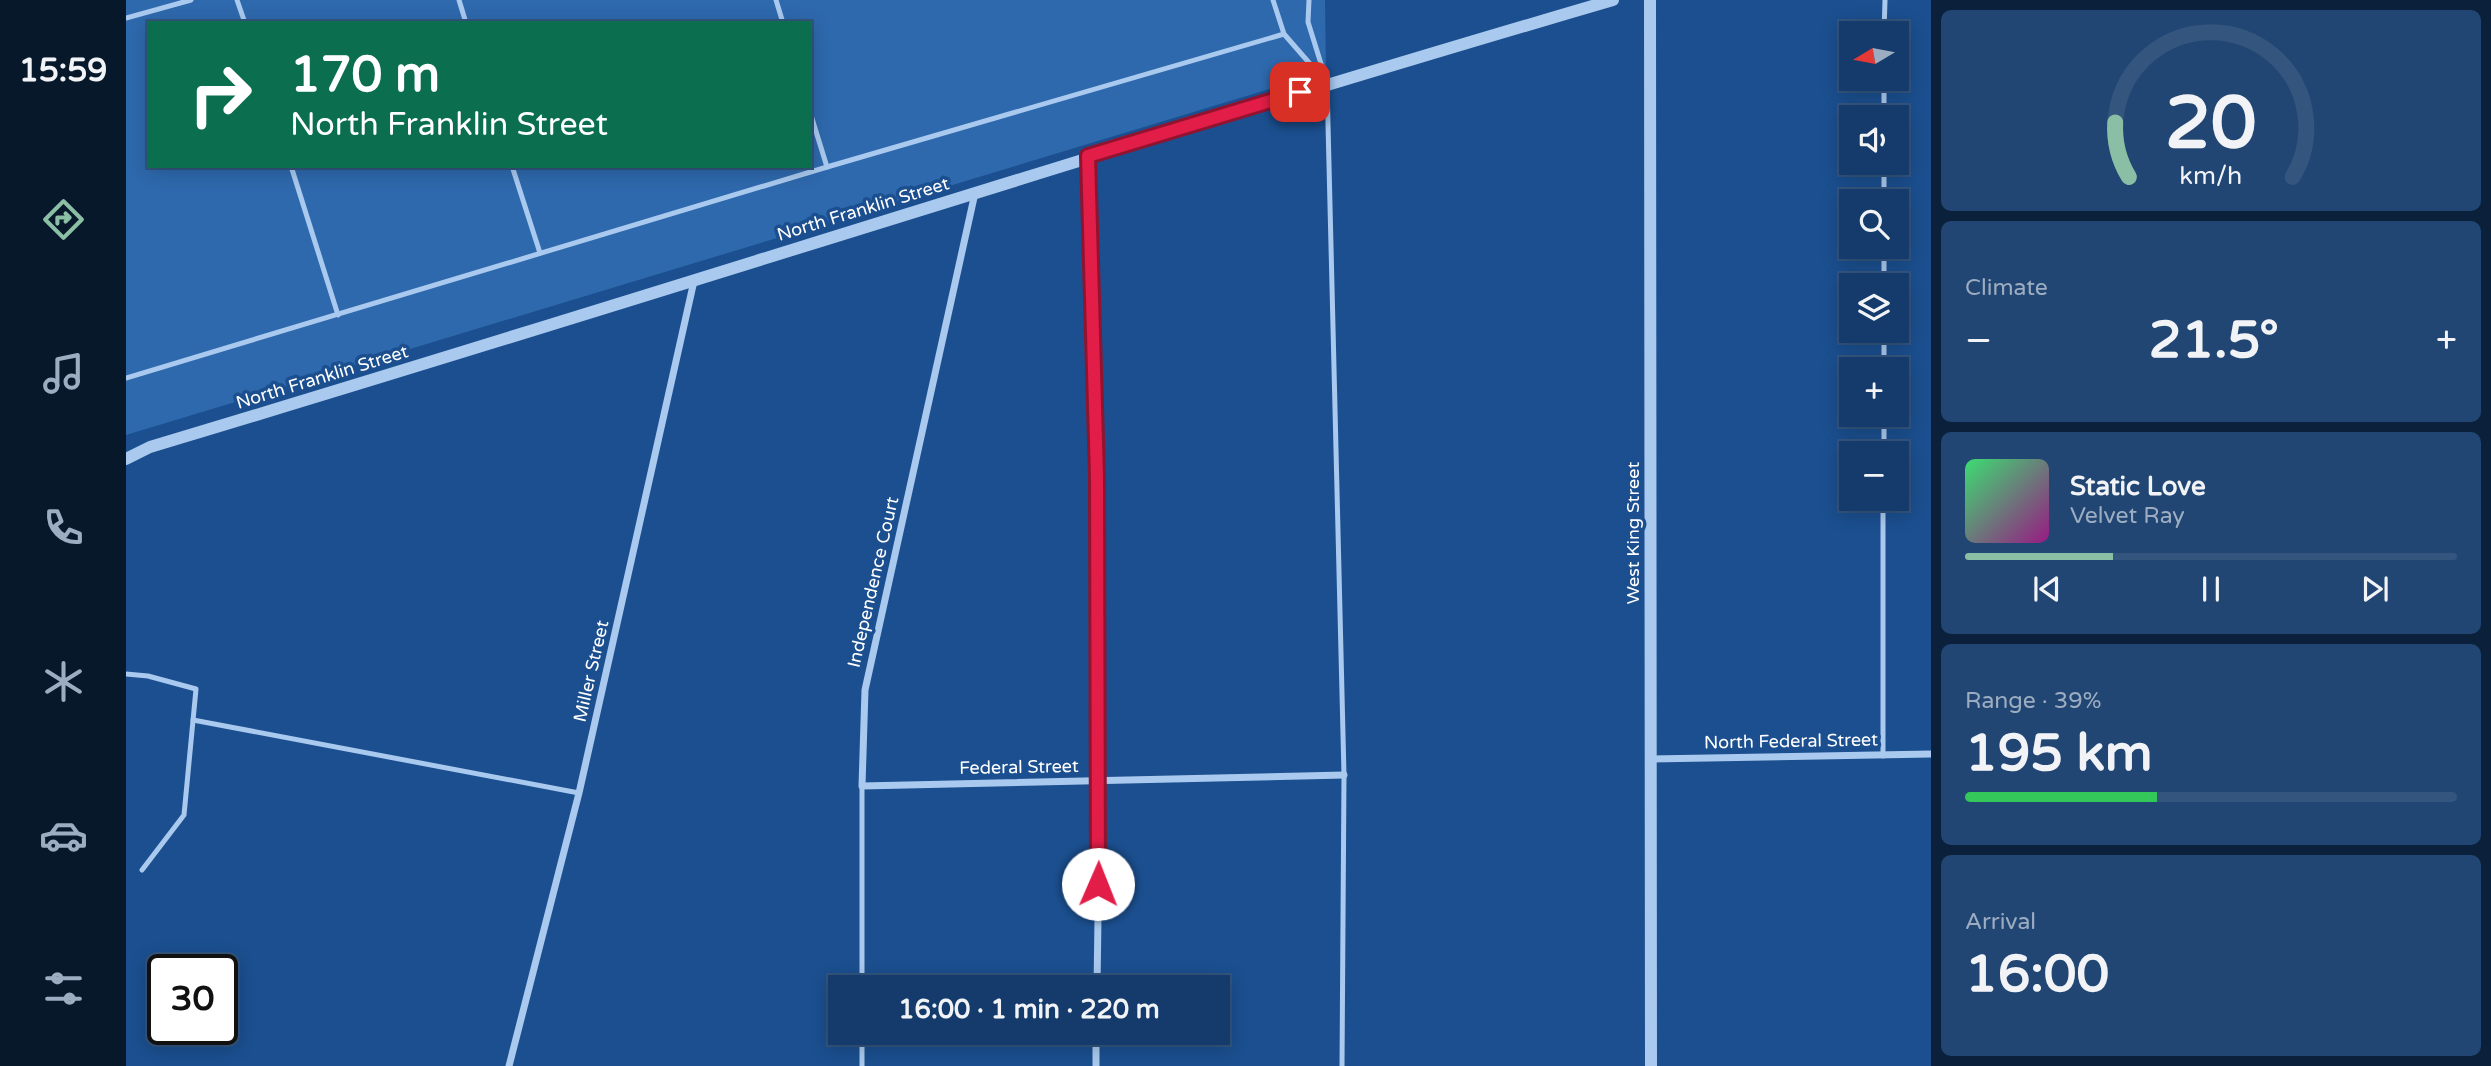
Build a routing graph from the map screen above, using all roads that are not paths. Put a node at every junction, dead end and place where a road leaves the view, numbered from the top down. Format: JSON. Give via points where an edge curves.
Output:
{"nodes":[{"id":1,"x":191,"y":0,"type":"edge"},
{"id":2,"x":237,"y":0,"type":"edge"},
{"id":3,"x":459,"y":0,"type":"edge"},
{"id":4,"x":776,"y":0,"type":"edge"},
{"id":5,"x":1273,"y":0,"type":"edge"},
{"id":6,"x":1309,"y":0,"type":"edge"},
{"id":7,"x":1613,"y":0,"type":"edge"},
{"id":8,"x":1650,"y":0,"type":"edge"},
{"id":9,"x":1885,"y":0,"type":"edge"},
{"id":10,"x":126,"y":19,"type":"edge"},
{"id":11,"x":244,"y":21,"type":"edge"},
{"id":12,"x":465,"y":21,"type":"edge"},
{"id":13,"x":782,"y":21,"type":"edge"},
{"id":14,"x":1885,"y":21,"type":"edge"},
{"id":15,"x":1284,"y":34,"type":"junction"},
{"id":16,"x":1327,"y":83,"type":"junction"},
{"id":17,"x":812,"y":118,"type":"edge"},
{"id":18,"x":1088,"y":156,"type":"junction"},
{"id":19,"x":827,"y":167,"type":"junction"},
{"id":20,"x":292,"y":168,"type":"edge"},
{"id":21,"x":513,"y":168,"type":"edge"},
{"id":22,"x":976,"y":191,"type":"junction"},
{"id":23,"x":540,"y":253,"type":"junction"},
{"id":24,"x":694,"y":280,"type":"junction"},
{"id":25,"x":338,"y":315,"type":"junction"},
{"id":26,"x":126,"y":378,"type":"edge"},
{"id":27,"x":126,"y":459,"type":"edge"},
{"id":28,"x":1883,"y":511,"type":"edge"},
{"id":29,"x":126,"y":674,"type":"edge"},
{"id":30,"x":192,"y":720,"type":"junction"},
{"id":31,"x":1931,"y":754,"type":"edge"},
{"id":32,"x":1883,"y":756,"type":"junction"},
{"id":33,"x":1651,"y":759,"type":"junction"},
{"id":34,"x":1344,"y":775,"type":"junction"},
{"id":35,"x":1100,"y":780,"type":"junction"},
{"id":36,"x":862,"y":786,"type":"junction"},
{"id":37,"x":579,"y":793,"type":"junction"},
{"id":38,"x":142,"y":870,"type":"dead end"},
{"id":39,"x":862,"y":975,"type":"edge"},
{"id":40,"x":1097,"y":975,"type":"edge"},
{"id":41,"x":862,"y":1045,"type":"edge"},
{"id":42,"x":1096,"y":1045,"type":"edge"},
{"id":43,"x":509,"y":1066,"type":"edge"},
{"id":44,"x":862,"y":1066,"type":"edge"},
{"id":45,"x":1096,"y":1066,"type":"edge"},
{"id":46,"x":1342,"y":1066,"type":"edge"},
{"id":47,"x":1651,"y":1066,"type":"edge"}],
"edges":[{"from":1,"to":10,"type":"lane"},
{"from":2,"to":11,"type":"lane"},
{"from":3,"to":12,"type":"lane"},
{"from":4,"to":13,"type":"lane"},
{"from":5,"to":15,"type":"lane"},
{"from":6,"to":16,"type":"lane","via":[[1308,22]]},
{"from":7,"to":16,"type":"street","name":"North Franklin Street"},
{"from":8,"to":33,"type":"street","name":"West King Street"},
{"from":9,"to":14,"type":"lane"},
{"from":15,"to":16,"type":"lane"},
{"from":15,"to":19,"type":"lane"},
{"from":16,"to":18,"type":"street","name":"North Franklin Street"},
{"from":16,"to":34,"type":"lane"},
{"from":17,"to":19,"type":"lane"},
{"from":18,"to":22,"type":"street","name":"North Franklin Street"},
{"from":18,"to":35,"type":"street"},
{"from":19,"to":23,"type":"lane"},
{"from":20,"to":25,"type":"lane"},
{"from":21,"to":23,"type":"lane"},
{"from":22,"to":24,"type":"street","name":"North Franklin Street"},
{"from":22,"to":36,"type":"street","name":"Independence Court","via":[[865,690]]},
{"from":23,"to":25,"type":"lane"},
{"from":24,"to":27,"type":"street","name":"North Franklin Street","via":[[149,447]]},
{"from":24,"to":37,"type":"street","name":"Miller Street"},
{"from":25,"to":26,"type":"lane"},
{"from":28,"to":32,"type":"lane"},
{"from":29,"to":30,"type":"lane","via":[[196,689]]},
{"from":30,"to":37,"type":"lane"},
{"from":30,"to":38,"type":"lane","via":[[184,815]]},
{"from":31,"to":32,"type":"street","name":"North Federal Street"},
{"from":32,"to":33,"type":"street","name":"North Federal Street"},
{"from":33,"to":47,"type":"street","name":"West King Street"},
{"from":34,"to":35,"type":"street","name":"Federal Street"},
{"from":34,"to":46,"type":"lane"},
{"from":35,"to":36,"type":"street","name":"Federal Street"},
{"from":35,"to":40,"type":"street"},
{"from":36,"to":39,"type":"lane","name":"Independence Court"},
{"from":37,"to":43,"type":"street","name":"Miller Street"},
{"from":41,"to":44,"type":"lane"},
{"from":42,"to":45,"type":"street"}]}
